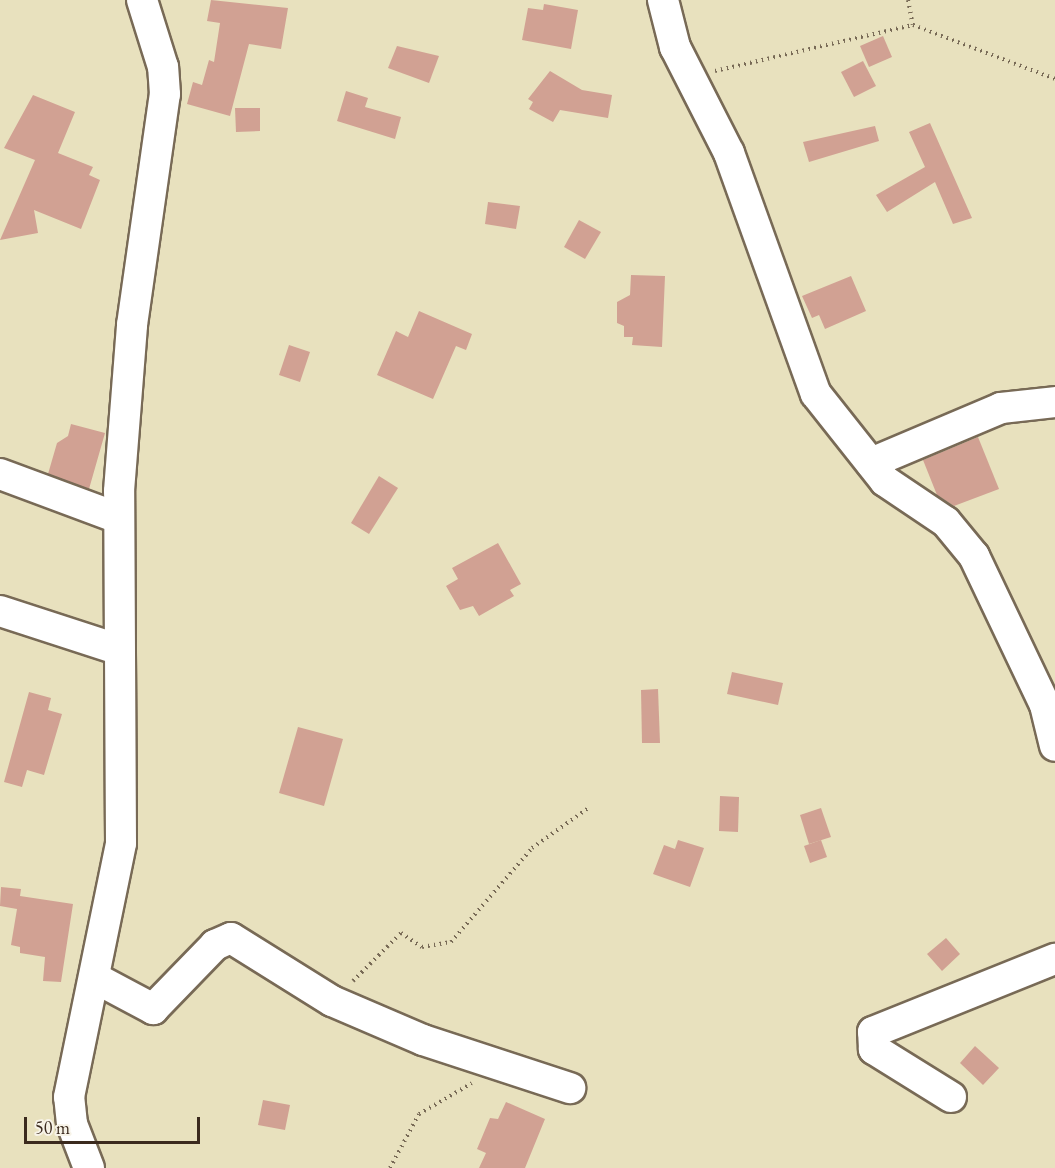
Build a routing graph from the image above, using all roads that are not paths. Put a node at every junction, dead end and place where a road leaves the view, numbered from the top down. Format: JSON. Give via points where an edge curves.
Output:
{"nodes":[{"id":1,"x":142,"y":0,"type":"edge"},
{"id":2,"x":663,"y":0,"type":"edge"},
{"id":3,"x":1055,"y":402,"type":"edge"},
{"id":4,"x":871,"y":463,"type":"junction"},
{"id":5,"x":0,"y":474,"type":"edge"},
{"id":6,"x":118,"y":518,"type":"junction"},
{"id":7,"x":0,"y":611,"type":"edge"},
{"id":8,"x":117,"y":649,"type":"junction"},
{"id":9,"x":1055,"y":746,"type":"edge"},
{"id":10,"x":1055,"y":958,"type":"edge"},
{"id":11,"x":95,"y":978,"type":"junction"},
{"id":12,"x":570,"y":1088,"type":"dead end"},
{"id":13,"x":951,"y":1097,"type":"dead end"},
{"id":14,"x":89,"y":1168,"type":"edge"}],
"edges":[{"from":1,"to":6,"type":"street","via":[[163,67],[165,94],[132,325]]},
{"from":2,"to":4,"type":"street","via":[[690,76],[729,153],[803,368],[828,411]]},
{"from":3,"to":4,"type":"street","via":[[1001,408]]},
{"from":4,"to":9,"type":"street","via":[[898,492],[945,522],[974,556],[1045,705]]},
{"from":5,"to":6,"type":"street"},
{"from":6,"to":8,"type":"street"},
{"from":7,"to":8,"type":"street"},
{"from":8,"to":11,"type":"street","via":[[123,810]]},
{"from":10,"to":13,"type":"street","via":[[873,1032],[874,1049]]},
{"from":11,"to":12,"type":"street","via":[[153,1009],[215,945],[231,938],[333,1001],[496,1065]]},
{"from":11,"to":14,"type":"street","via":[[69,1096],[72,1124]]}]}
